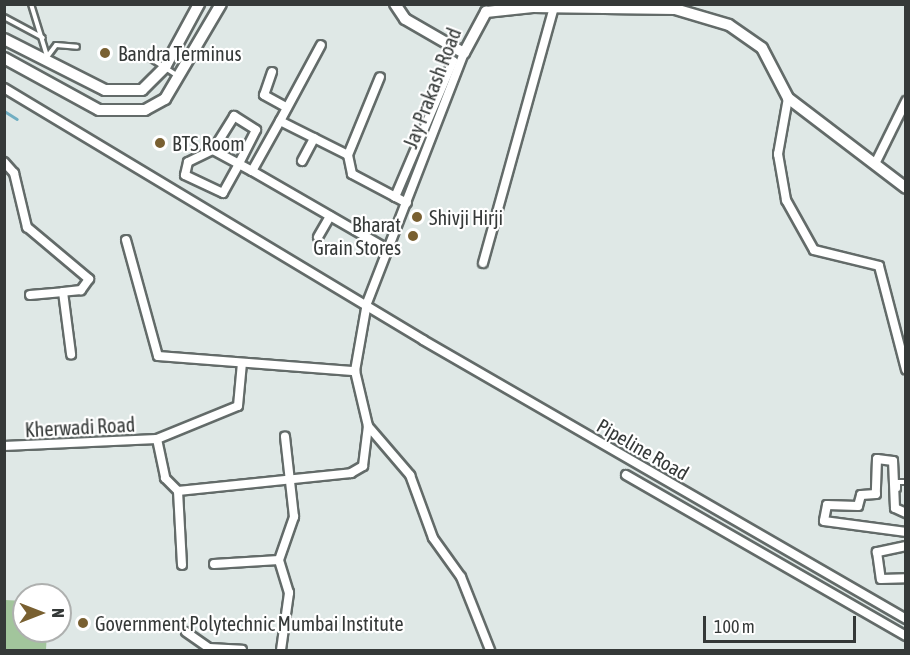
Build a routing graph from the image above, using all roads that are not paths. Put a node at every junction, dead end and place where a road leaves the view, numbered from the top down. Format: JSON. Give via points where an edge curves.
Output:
{"nodes":[{"id":1,"x":31,"y":4,"type":"edge"},
{"id":2,"x":199,"y":4,"type":"edge"},
{"id":3,"x":220,"y":4,"type":"edge"},
{"id":4,"x":395,"y":4,"type":"edge"},
{"id":5,"x":553,"y":10,"type":"junction"},
{"id":6,"x":4,"y":17,"type":"edge"},
{"id":7,"x":43,"y":38,"type":"junction"},
{"id":8,"x":4,"y":39,"type":"edge"},
{"id":9,"x":321,"y":45,"type":"dead end"},
{"id":10,"x":77,"y":47,"type":"dead end"},
{"id":11,"x":141,"y":52,"type":"dead end"},
{"id":12,"x":464,"y":53,"type":"junction"},
{"id":13,"x":4,"y":58,"type":"edge"},
{"id":14,"x":46,"y":58,"type":"junction"},
{"id":15,"x":453,"y":61,"type":"dead end"},
{"id":16,"x":165,"y":67,"type":"junction"},
{"id":17,"x":272,"y":72,"type":"dead end"},
{"id":18,"x":380,"y":77,"type":"dead end"},
{"id":19,"x":180,"y":78,"type":"junction"},
{"id":20,"x":4,"y":88,"type":"edge"},
{"id":21,"x":788,"y":98,"type":"junction"},
{"id":22,"x":906,"y":101,"type":"edge"},
{"id":23,"x":287,"y":108,"type":"junction"},
{"id":24,"x":280,"y":121,"type":"junction"},
{"id":25,"x":314,"y":138,"type":"junction"},
{"id":26,"x":213,"y":150,"type":"junction"},
{"id":27,"x":348,"y":155,"type":"junction"},
{"id":28,"x":302,"y":161,"type":"dead end"},
{"id":29,"x":4,"y":162,"type":"edge"},
{"id":30,"x":876,"y":162,"type":"junction"},
{"id":31,"x":239,"y":164,"type":"junction"},
{"id":32,"x":252,"y":171,"type":"junction"},
{"id":33,"x":906,"y":188,"type":"edge"},
{"id":34,"x":395,"y":197,"type":"junction"},
{"id":35,"x":407,"y":203,"type":"junction"},
{"id":36,"x":330,"y":216,"type":"junction"},
{"id":37,"x":318,"y":237,"type":"dead end"},
{"id":38,"x":126,"y":240,"type":"dead end"},
{"id":39,"x":389,"y":250,"type":"junction"},
{"id":40,"x":483,"y":262,"type":"dead end"},
{"id":41,"x":63,"y":292,"type":"junction"},
{"id":42,"x":30,"y":295,"type":"dead end"},
{"id":43,"x":367,"y":303,"type":"junction"},
{"id":44,"x":71,"y":354,"type":"dead end"},
{"id":45,"x":242,"y":363,"type":"junction"},
{"id":46,"x":906,"y":370,"type":"edge"},
{"id":47,"x":355,"y":371,"type":"junction"},
{"id":48,"x":368,"y":426,"type":"junction"},
{"id":49,"x":285,"y":437,"type":"dead end"},
{"id":50,"x":158,"y":439,"type":"junction"},
{"id":51,"x":5,"y":444,"type":"edge"},
{"id":52,"x":626,"y":475,"type":"dead end"},
{"id":53,"x":289,"y":478,"type":"junction"},
{"id":54,"x":906,"y":482,"type":"edge"},
{"id":55,"x":178,"y":491,"type":"junction"},
{"id":56,"x":906,"y":508,"type":"edge"},
{"id":57,"x":906,"y":513,"type":"edge"},
{"id":58,"x":906,"y":532,"type":"edge"},
{"id":59,"x":906,"y":546,"type":"edge"},
{"id":60,"x":279,"y":560,"type":"junction"},
{"id":61,"x":214,"y":564,"type":"dead end"},
{"id":62,"x":182,"y":565,"type":"dead end"},
{"id":63,"x":906,"y":578,"type":"edge"},
{"id":64,"x":906,"y":619,"type":"edge"},
{"id":65,"x":186,"y":632,"type":"dead end"},
{"id":66,"x":906,"y":636,"type":"edge"},
{"id":67,"x":242,"y":651,"type":"edge"},
{"id":68,"x":281,"y":651,"type":"edge"},
{"id":69,"x":490,"y":651,"type":"edge"}],
"edges":[{"from":1,"to":7,"type":"lane"},
{"from":2,"to":16,"type":"street"},
{"from":3,"to":19,"type":"street"},
{"from":4,"to":12,"type":"street","via":[[405,19]]},
{"from":5,"to":12,"type":"street","name":"Jay Prakash Road","via":[[486,12]]},
{"from":5,"to":21,"type":"street","name":"Jay Prakash Road","via":[[675,9],[729,25],[762,48]]},
{"from":5,"to":40,"type":"street"},
{"from":6,"to":7,"type":"lane"},
{"from":7,"to":14,"type":"lane"},
{"from":8,"to":14,"type":"street"},
{"from":9,"to":23,"type":"street"},
{"from":10,"to":14,"type":"lane","via":[[56,45]]},
{"from":11,"to":16,"type":"lane"},
{"from":12,"to":35,"type":"street","name":"Jay Prakash Road"},
{"from":13,"to":19,"type":"street","via":[[99,110],[122,114],[146,110],[165,99]]},
{"from":14,"to":16,"type":"street","via":[[105,90],[125,93],[142,90]]},
{"from":15,"to":34,"type":"street"},
{"from":16,"to":19,"type":"lane"},
{"from":17,"to":23,"type":"street","via":[[264,95]]},
{"from":18,"to":27,"type":"street"},
{"from":20,"to":43,"type":"street","name":"Pipeline Road"},
{"from":21,"to":30,"type":"street","name":"Jay Prakash Road"},
{"from":21,"to":46,"type":"street","via":[[778,154],[786,200],[814,250],[879,266]]},
{"from":22,"to":30,"type":"street"},
{"from":23,"to":24,"type":"street"},
{"from":24,"to":25,"type":"street"},
{"from":24,"to":32,"type":"street"},
{"from":25,"to":27,"type":"street"},
{"from":25,"to":28,"type":"street"},
{"from":26,"to":31,"type":"street"},
{"from":26,"to":31,"type":"street","via":[[234,116],[256,130]]},
{"from":26,"to":31,"type":"street","via":[[188,162],[185,175],[220,194]]},
{"from":27,"to":34,"type":"street","via":[[352,174]]},
{"from":29,"to":41,"type":"street","via":[[14,173],[27,227],[87,274],[86,287]]},
{"from":30,"to":33,"type":"street","name":"Jay Prakash Road"},
{"from":31,"to":32,"type":"street"},
{"from":32,"to":36,"type":"street"},
{"from":34,"to":35,"type":"street"},
{"from":35,"to":39,"type":"street","name":"Jay Prakash Road"},
{"from":36,"to":37,"type":"street"},
{"from":36,"to":39,"type":"street"},
{"from":38,"to":45,"type":"street","via":[[158,356]]},
{"from":39,"to":43,"type":"street","name":"Jay Prakash Road"},
{"from":41,"to":42,"type":"street"},
{"from":41,"to":44,"type":"street"},
{"from":43,"to":47,"type":"street"},
{"from":43,"to":64,"type":"street","name":"Pipeline Road"},
{"from":45,"to":47,"type":"street"},
{"from":45,"to":50,"type":"street","name":"Kherwadi Road","via":[[238,406]]},
{"from":47,"to":48,"type":"street"},
{"from":48,"to":53,"type":"street","via":[[363,466],[351,473]]},
{"from":48,"to":69,"type":"street","via":[[410,475],[433,538],[461,577]]},
{"from":49,"to":53,"type":"street"},
{"from":50,"to":51,"type":"street","name":"Kherwadi Road"},
{"from":50,"to":55,"type":"street","via":[[165,478]]},
{"from":52,"to":66,"type":"street"},
{"from":53,"to":55,"type":"street"},
{"from":53,"to":60,"type":"street","via":[[294,518]]},
{"from":54,"to":56,"type":"lane","via":[[898,482],[898,507]]},
{"from":55,"to":62,"type":"street"},
{"from":57,"to":58,"type":"street","via":[[896,510],[893,461],[883,458],[874,460],[876,494],[861,495],[858,506],[827,505],[824,521]]},
{"from":59,"to":63,"type":"street","via":[[877,552],[881,579]]},
{"from":60,"to":61,"type":"street"},
{"from":60,"to":68,"type":"street","via":[[289,593]]},
{"from":65,"to":67,"type":"street","via":[[209,648]]}]}
